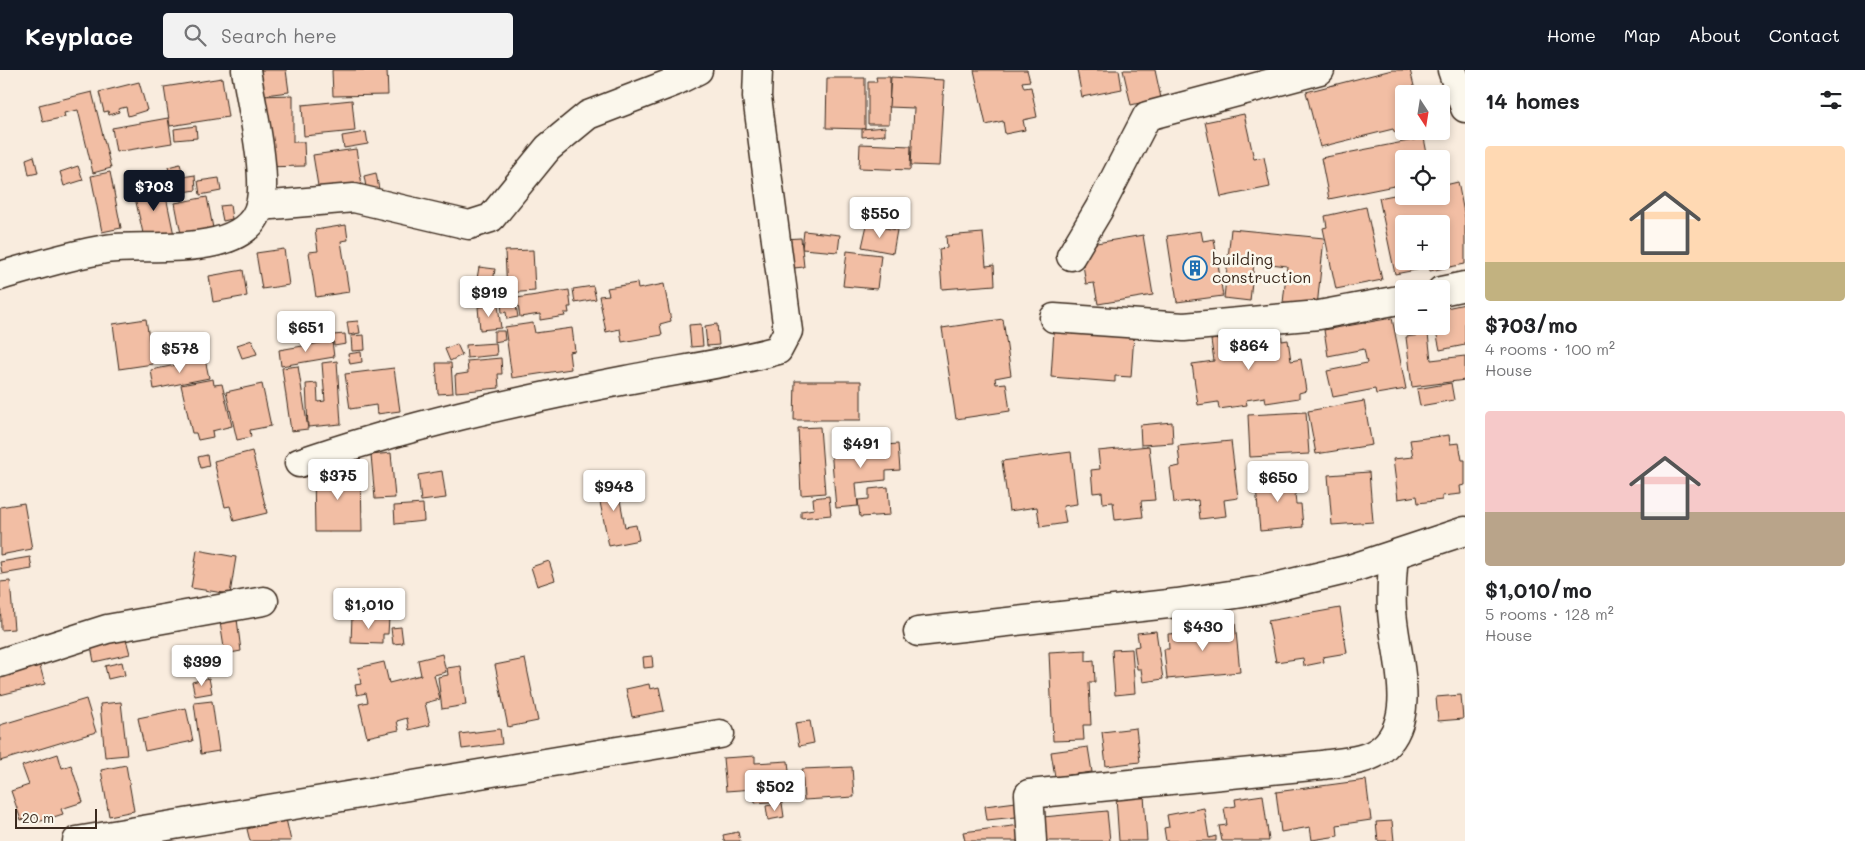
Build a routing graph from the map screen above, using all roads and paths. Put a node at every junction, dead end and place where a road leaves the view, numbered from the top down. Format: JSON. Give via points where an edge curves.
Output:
{"nodes":[{"id":1,"x":246,"y":70,"type":"edge"},
{"id":2,"x":698,"y":70,"type":"edge"},
{"id":3,"x":758,"y":70,"type":"edge"},
{"id":4,"x":1320,"y":70,"type":"edge"},
{"id":5,"x":1452,"y":70,"type":"edge"},
{"id":6,"x":1465,"y":108,"type":"edge"},
{"id":7,"x":260,"y":206,"type":"junction"},
{"id":8,"x":1071,"y":256,"type":"dead end"},
{"id":9,"x":0,"y":276,"type":"edge"},
{"id":10,"x":1465,"y":286,"type":"edge"},
{"id":11,"x":1450,"y":289,"type":"edge"},
{"id":12,"x":1395,"y":300,"type":"edge"},
{"id":13,"x":1054,"y":318,"type":"dead end"},
{"id":14,"x":300,"y":463,"type":"dead end"},
{"id":15,"x":1465,"y":531,"type":"edge"},
{"id":16,"x":1394,"y":556,"type":"junction"},
{"id":17,"x":264,"y":601,"type":"dead end"},
{"id":18,"x":918,"y":632,"type":"dead end"},
{"id":19,"x":0,"y":663,"type":"edge"},
{"id":20,"x":720,"y":734,"type":"dead end"},
{"id":21,"x":77,"y":841,"type":"edge"},
{"id":22,"x":1032,"y":841,"type":"edge"}],
"edges":[{"from":1,"to":7,"type":"street","via":[[262,180]]},
{"from":2,"to":7,"type":"street","via":[[588,115],[548,148],[490,218],[469,225],[354,198]]},
{"from":3,"to":14,"type":"street","via":[[757,98],[788,331],[778,350],[455,418],[348,446]]},
{"from":4,"to":8,"type":"street","via":[[1147,116]]},
{"from":5,"to":6,"type":"street"},
{"from":7,"to":9,"type":"street","via":[[252,224],[210,243],[173,248],[114,248]]},
{"from":10,"to":11,"type":"street"},
{"from":12,"to":13,"type":"street","via":[[1319,315],[1184,327]]},
{"from":15,"to":16,"type":"street"},
{"from":16,"to":18,"type":"street","via":[[1263,590],[1177,603]]},
{"from":16,"to":22,"type":"street","via":[[1392,611],[1404,691],[1402,712],[1394,734],[1383,748],[1359,760],[1322,765],[1029,794]]},
{"from":17,"to":19,"type":"street","via":[[107,629]]},
{"from":20,"to":21,"type":"street"}]}
